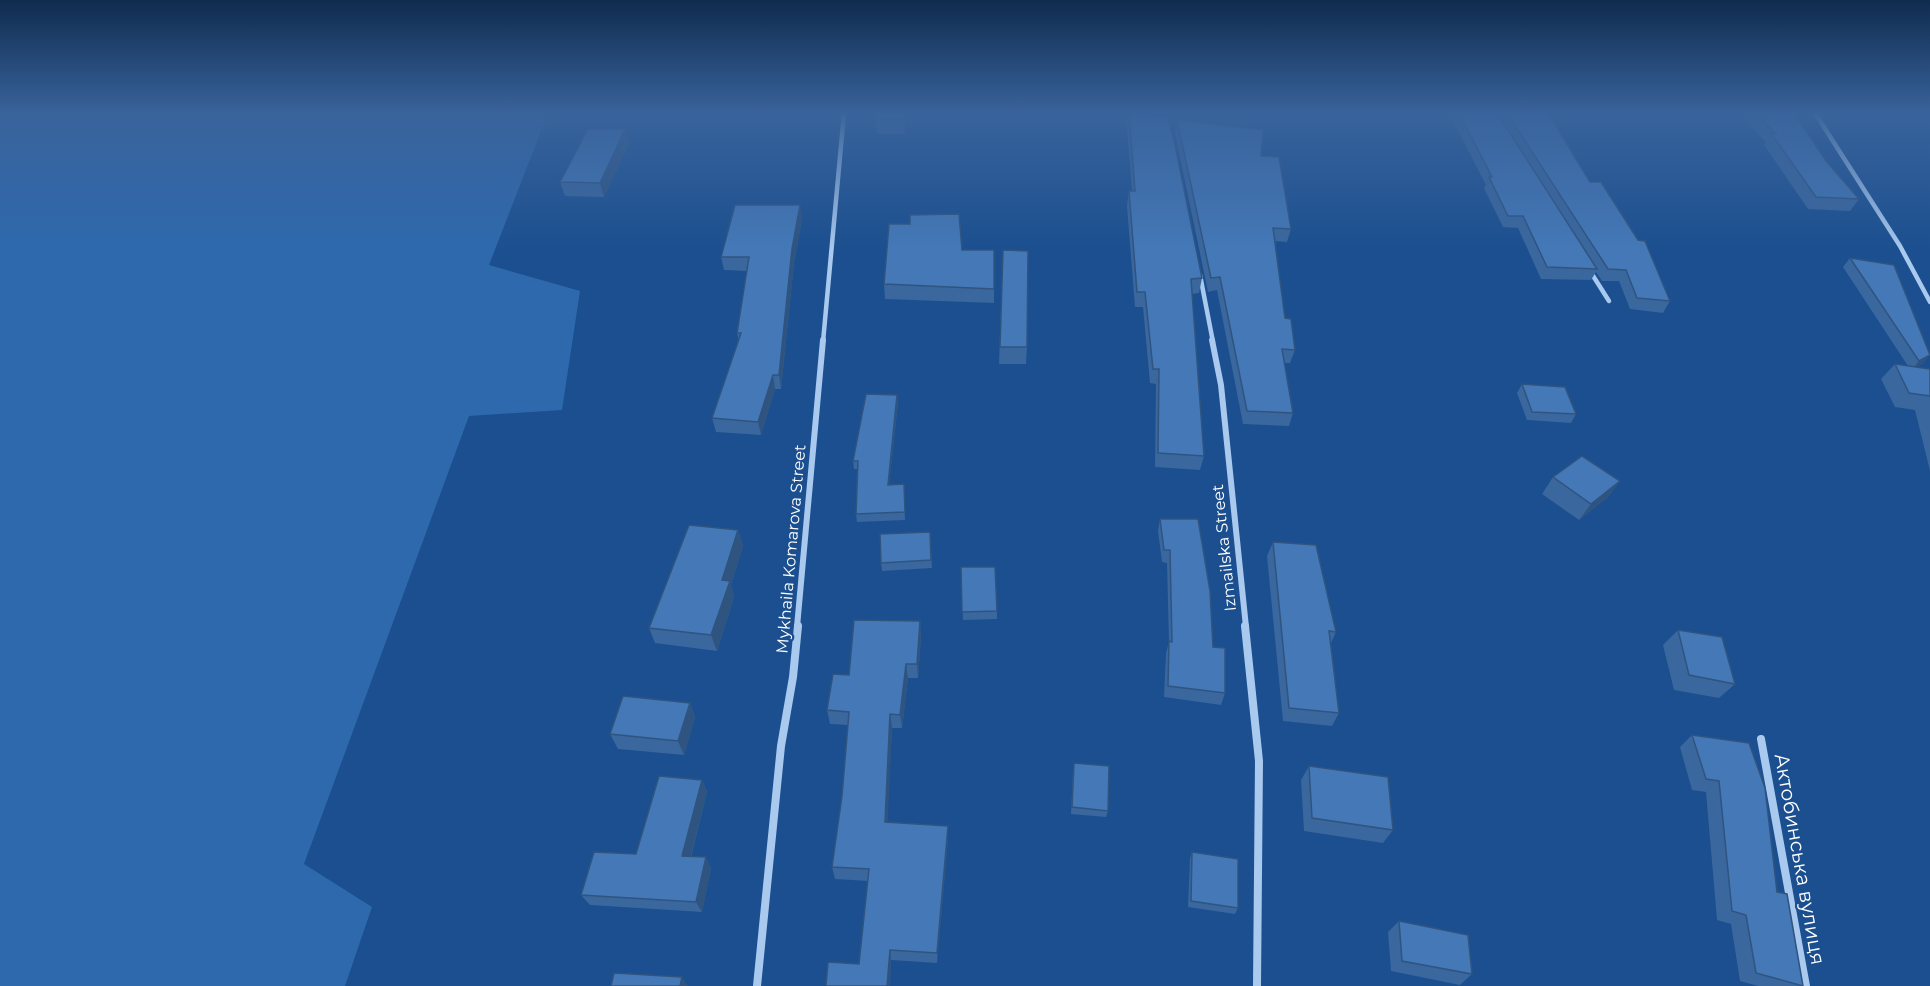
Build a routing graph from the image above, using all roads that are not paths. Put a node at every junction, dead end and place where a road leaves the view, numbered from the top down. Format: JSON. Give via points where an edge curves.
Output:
{"nodes":[{"id":1,"x":840,"y":159,"type":"edge"},
{"id":2,"x":1844,"y":159,"type":"edge"},
{"id":3,"x":1585,"y":263,"type":"edge"},
{"id":4,"x":1199,"y":272,"type":"edge"},
{"id":5,"x":1609,"y":301,"type":"dead end"},
{"id":6,"x":1930,"y":302,"type":"edge"},
{"id":7,"x":1761,"y":739,"type":"dead end"},
{"id":8,"x":757,"y":986,"type":"edge"},
{"id":9,"x":1257,"y":986,"type":"edge"},
{"id":10,"x":1806,"y":986,"type":"edge"}],
"edges":[{"from":1,"to":8,"type":"street","name":"Mykhaila Komarova Street","via":[[793,677],[781,746]]},
{"from":2,"to":6,"type":"street","via":[[1900,246]]},
{"from":3,"to":5,"type":"street"},
{"from":4,"to":9,"type":"street","name":"Izmailska Street","via":[[1221,385],[1259,761]]},
{"from":7,"to":10,"type":"street","name":"Актобинська вулиця"}]}
